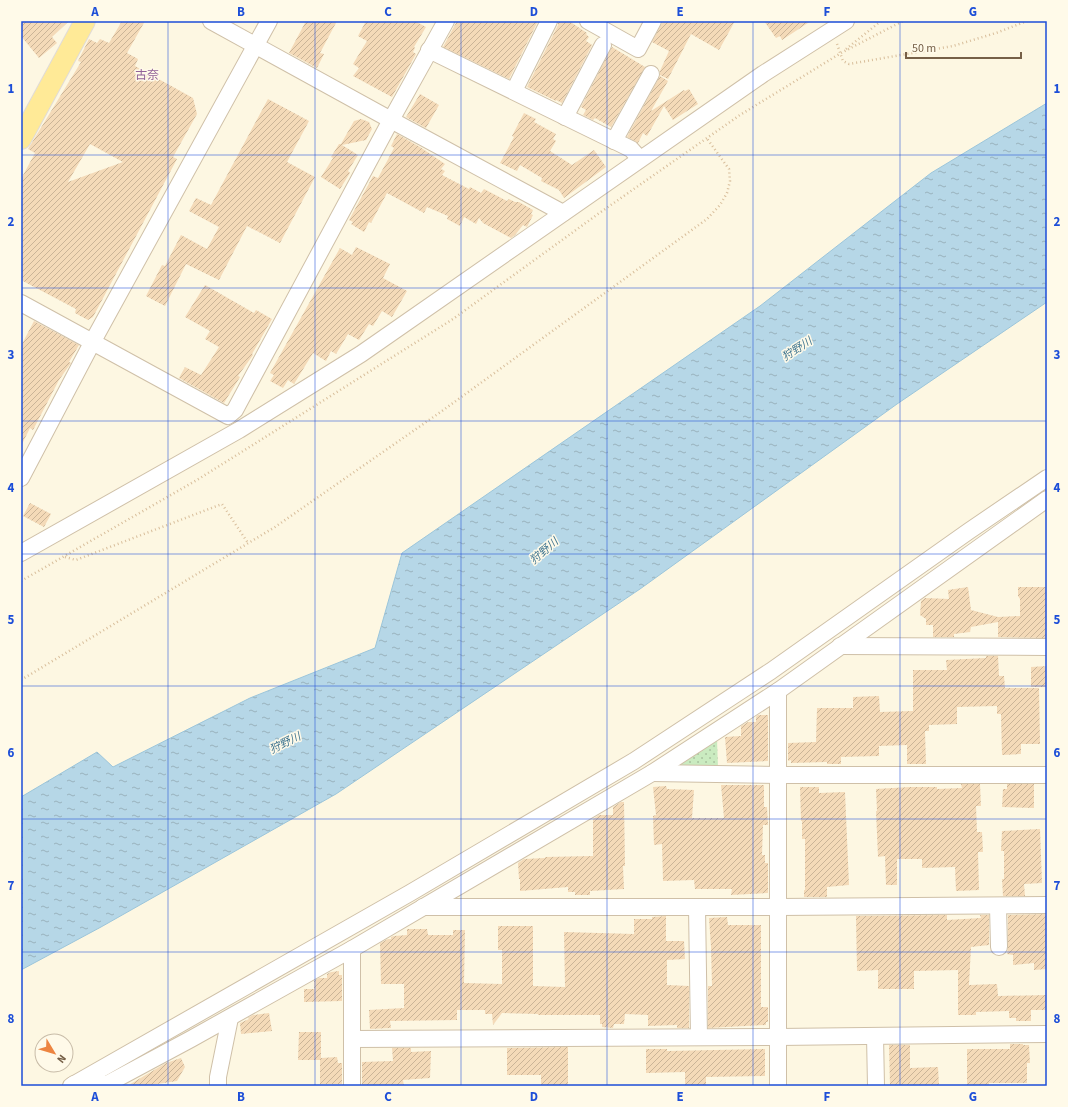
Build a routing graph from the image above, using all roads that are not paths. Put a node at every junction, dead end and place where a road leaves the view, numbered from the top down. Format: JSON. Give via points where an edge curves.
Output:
{"nodes":[{"id":1,"x":85,"y":21,"type":"edge"},
{"id":2,"x":210,"y":21,"type":"edge"},
{"id":3,"x":269,"y":21,"type":"edge"},
{"id":4,"x":446,"y":21,"type":"edge"},
{"id":5,"x":549,"y":21,"type":"edge"},
{"id":6,"x":588,"y":21,"type":"edge"},
{"id":7,"x":653,"y":21,"type":"edge"},
{"id":8,"x":841,"y":22,"type":"edge"},
{"id":9,"x":603,"y":45,"type":"dead end"},
{"id":10,"x":256,"y":46,"type":"junction"},
{"id":11,"x":429,"y":50,"type":"junction"},
{"id":12,"x":651,"y":74,"type":"dead end"},
{"id":13,"x":514,"y":91,"type":"junction"},
{"id":14,"x":565,"y":117,"type":"junction"},
{"id":15,"x":390,"y":120,"type":"junction"},
{"id":16,"x":21,"y":139,"type":"edge"},
{"id":17,"x":614,"y":141,"type":"junction"},
{"id":18,"x":640,"y":159,"type":"junction"},
{"id":19,"x":564,"y":213,"type":"junction"},
{"id":20,"x":21,"y":303,"type":"edge"},
{"id":21,"x":93,"y":341,"type":"junction"},
{"id":22,"x":21,"y":478,"type":"edge"},
{"id":23,"x":1047,"y":478,"type":"edge"},
{"id":24,"x":1047,"y":499,"type":"edge"},
{"id":25,"x":21,"y":553,"type":"edge"},
{"id":26,"x":840,"y":646,"type":"junction"},
{"id":27,"x":1047,"y":647,"type":"edge"},
{"id":28,"x":778,"y":691,"type":"junction"},
{"id":29,"x":652,"y":773,"type":"junction"},
{"id":30,"x":1047,"y":775,"type":"edge"},
{"id":31,"x":779,"y":776,"type":"junction"},
{"id":32,"x":1047,"y":905,"type":"edge"},
{"id":33,"x":998,"y":906,"type":"junction"},
{"id":34,"x":422,"y":907,"type":"junction"},
{"id":35,"x":698,"y":907,"type":"junction"},
{"id":36,"x":778,"y":907,"type":"junction"},
{"id":37,"x":999,"y":947,"type":"dead end"},
{"id":38,"x":352,"y":949,"type":"junction"},
{"id":39,"x":230,"y":1018,"type":"junction"},
{"id":40,"x":1047,"y":1034,"type":"edge"},
{"id":41,"x":875,"y":1036,"type":"junction"},
{"id":42,"x":699,"y":1037,"type":"junction"},
{"id":43,"x":778,"y":1037,"type":"junction"},
{"id":44,"x":352,"y":1039,"type":"junction"},
{"id":45,"x":123,"y":1081,"type":"edge"},
{"id":46,"x":72,"y":1085,"type":"edge"},
{"id":47,"x":218,"y":1086,"type":"edge"},
{"id":48,"x":352,"y":1086,"type":"edge"},
{"id":49,"x":778,"y":1086,"type":"edge"},
{"id":50,"x":876,"y":1086,"type":"edge"}],
"edges":[{"from":1,"to":16,"type":"main road"},
{"from":2,"to":10,"type":"street"},
{"from":3,"to":10,"type":"street"},
{"from":4,"to":11,"type":"street"},
{"from":5,"to":13,"type":"street"},
{"from":6,"to":7,"type":"street","via":[[638,49]]},
{"from":8,"to":18,"type":"street"},
{"from":9,"to":14,"type":"street"},
{"from":10,"to":15,"type":"street"},
{"from":10,"to":21,"type":"street"},
{"from":11,"to":13,"type":"street"},
{"from":11,"to":15,"type":"street"},
{"from":12,"to":17,"type":"street"},
{"from":13,"to":14,"type":"street"},
{"from":14,"to":17,"type":"street"},
{"from":15,"to":19,"type":"street"},
{"from":15,"to":21,"type":"street","via":[[235,410],[228,416]]},
{"from":17,"to":18,"type":"street","via":[[631,149]]},
{"from":18,"to":19,"type":"street"},
{"from":19,"to":25,"type":"street","via":[[361,354],[239,430]]},
{"from":20,"to":21,"type":"street"},
{"from":21,"to":22,"type":"street"},
{"from":23,"to":46,"type":"street","via":[[771,671],[634,761]]},
{"from":24,"to":26,"type":"street"},
{"from":26,"to":27,"type":"street"},
{"from":26,"to":28,"type":"street"},
{"from":28,"to":29,"type":"street"},
{"from":28,"to":31,"type":"street"},
{"from":29,"to":31,"type":"street"},
{"from":29,"to":34,"type":"street"},
{"from":30,"to":31,"type":"street"},
{"from":31,"to":36,"type":"street"},
{"from":32,"to":33,"type":"street"},
{"from":33,"to":36,"type":"street"},
{"from":33,"to":37,"type":"street"},
{"from":34,"to":35,"type":"street"},
{"from":34,"to":38,"type":"street"},
{"from":35,"to":36,"type":"street"},
{"from":35,"to":42,"type":"street"},
{"from":36,"to":43,"type":"street"},
{"from":38,"to":39,"type":"street"},
{"from":38,"to":44,"type":"street"},
{"from":39,"to":45,"type":"street"},
{"from":39,"to":47,"type":"street"},
{"from":40,"to":41,"type":"street"},
{"from":41,"to":43,"type":"street"},
{"from":41,"to":50,"type":"street"},
{"from":42,"to":43,"type":"street"},
{"from":42,"to":44,"type":"street"},
{"from":43,"to":49,"type":"street"},
{"from":44,"to":48,"type":"street"},
{"from":45,"to":46,"type":"street"}]}
